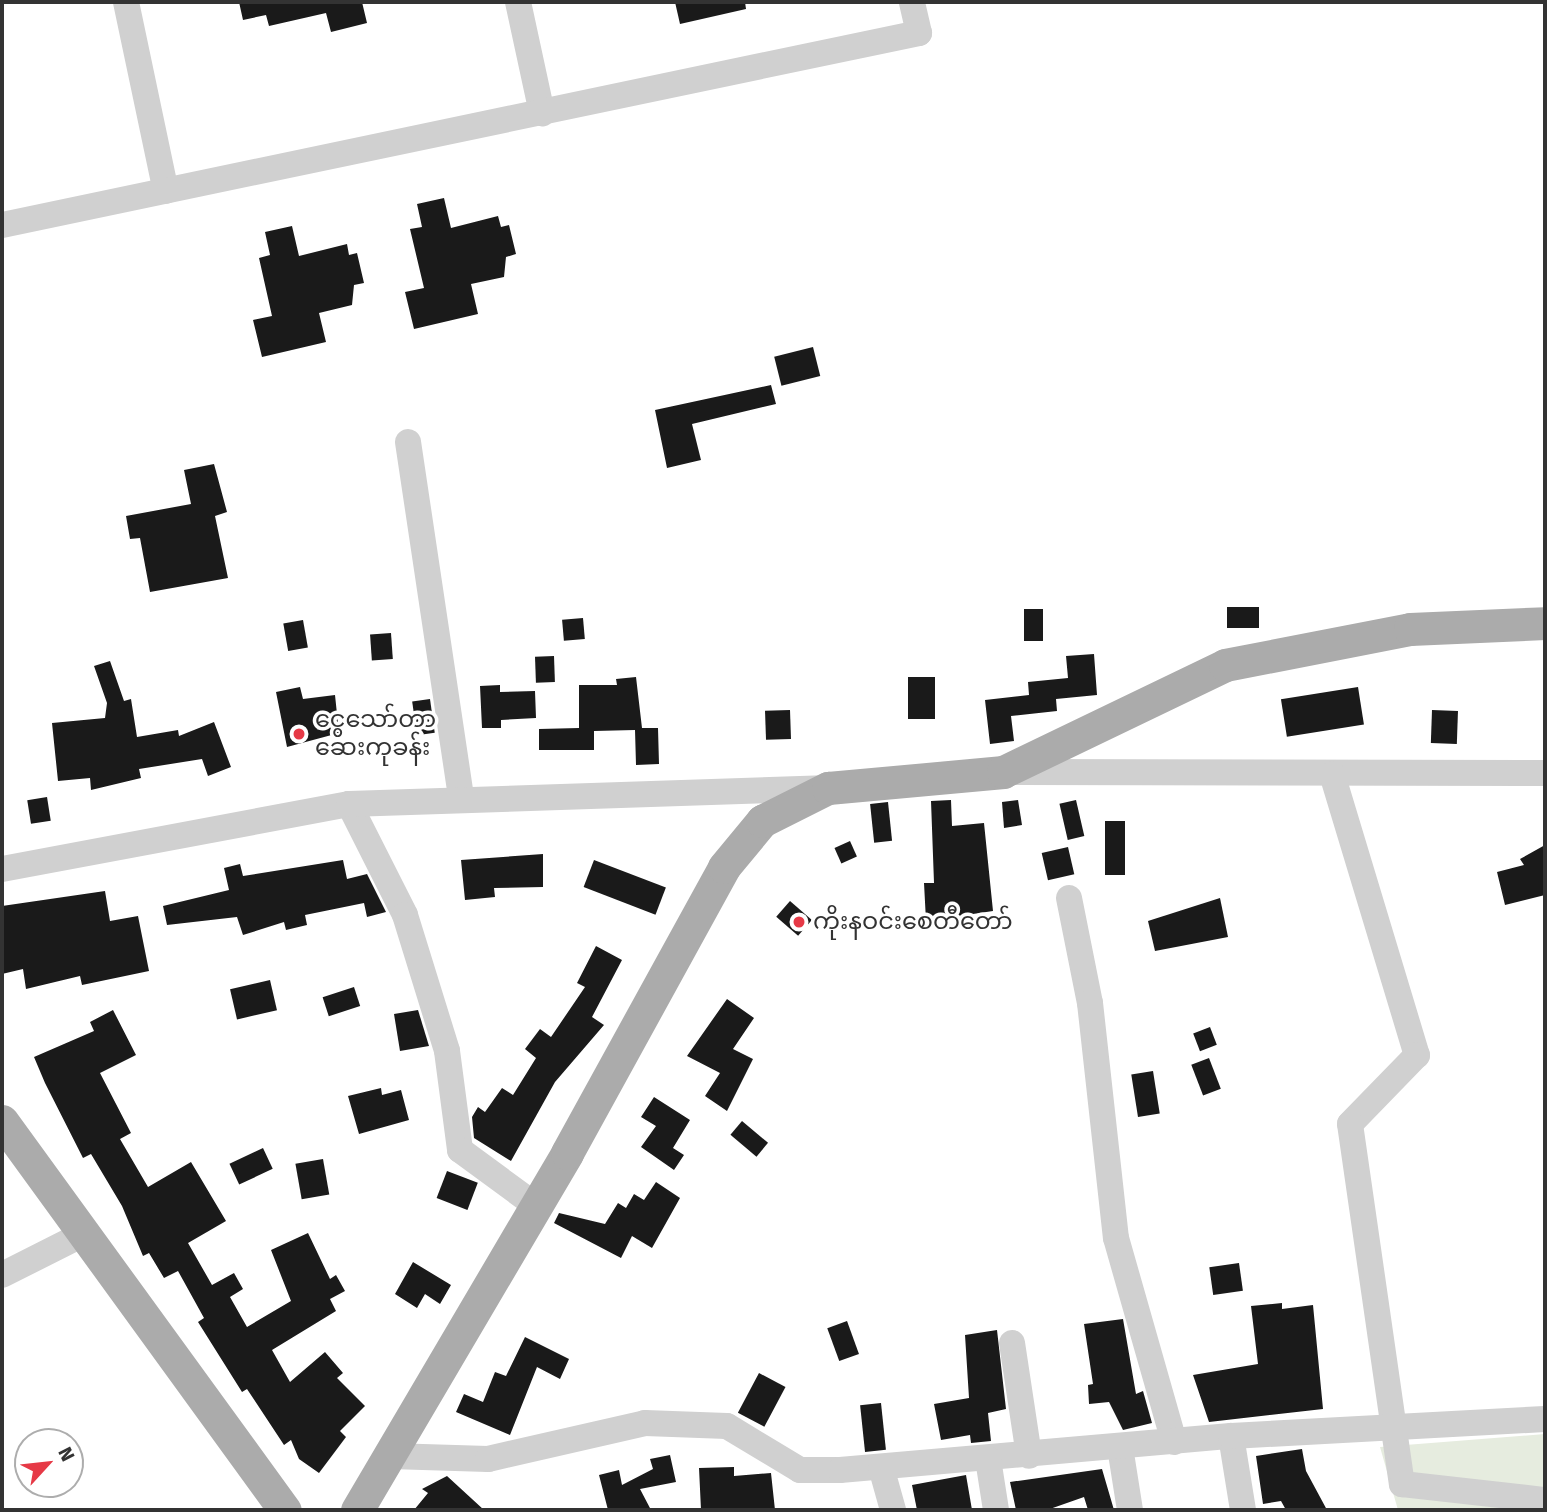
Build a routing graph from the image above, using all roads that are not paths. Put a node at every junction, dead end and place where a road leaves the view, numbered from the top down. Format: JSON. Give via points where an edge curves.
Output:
{"nodes":[{"id":1,"x":126,"y":2,"type":"edge"},
{"id":2,"x":518,"y":2,"type":"edge"},
{"id":3,"x":912,"y":2,"type":"edge"},
{"id":4,"x":542,"y":113,"type":"junction"},
{"id":5,"x":166,"y":191,"type":"junction"},
{"id":6,"x":2,"y":225,"type":"edge"},
{"id":7,"x":408,"y":442,"type":"dead end"},
{"id":8,"x":1545,"y":623,"type":"edge"},
{"id":9,"x":1003,"y":772,"type":"junction"},
{"id":10,"x":1545,"y":773,"type":"edge"},
{"id":11,"x":1332,"y":774,"type":"junction"},
{"id":12,"x":828,"y":788,"type":"junction"},
{"id":13,"x":461,"y":797,"type":"junction"},
{"id":14,"x":349,"y":804,"type":"junction"},
{"id":15,"x":2,"y":869,"type":"edge"},
{"id":16,"x":1069,"y":898,"type":"dead end"},
{"id":17,"x":2,"y":1121,"type":"edge"},
{"id":18,"x":535,"y":1205,"type":"junction"},
{"id":19,"x":85,"y":1233,"type":"junction"},
{"id":20,"x":2,"y":1275,"type":"edge"},
{"id":21,"x":1012,"y":1343,"type":"dead end"},
{"id":22,"x":1545,"y":1419,"type":"edge"},
{"id":23,"x":1389,"y":1427,"type":"junction"},
{"id":24,"x":1231,"y":1436,"type":"junction"},
{"id":25,"x":1174,"y":1441,"type":"junction"},
{"id":26,"x":1120,"y":1447,"type":"junction"},
{"id":27,"x":390,"y":1456,"type":"junction"},
{"id":28,"x":1028,"y":1456,"type":"junction"},
{"id":29,"x":988,"y":1459,"type":"junction"},
{"id":30,"x":881,"y":1467,"type":"junction"},
{"id":31,"x":1545,"y":1500,"type":"edge"},
{"id":32,"x":285,"y":1510,"type":"edge"},
{"id":33,"x":357,"y":1510,"type":"edge"},
{"id":34,"x":893,"y":1510,"type":"edge"},
{"id":35,"x":996,"y":1510,"type":"edge"},
{"id":36,"x":1129,"y":1510,"type":"edge"},
{"id":37,"x":1243,"y":1510,"type":"edge"}],
"edges":[{"from":1,"to":5,"type":"street"},
{"from":2,"to":4,"type":"street"},
{"from":3,"to":4,"type":"street","via":[[919,33]]},
{"from":4,"to":5,"type":"street"},
{"from":5,"to":6,"type":"street"},
{"from":7,"to":13,"type":"street"},
{"from":8,"to":9,"type":"main road","via":[[1409,629],[1225,665]]},
{"from":9,"to":11,"type":"street"},
{"from":9,"to":12,"type":"main road"},
{"from":10,"to":11,"type":"street"},
{"from":11,"to":23,"type":"street","via":[[1417,1055],[1350,1124],[1362,1177]]},
{"from":12,"to":13,"type":"street"},
{"from":12,"to":18,"type":"main road","via":[[762,821],[724,867]]},
{"from":13,"to":14,"type":"street"},
{"from":14,"to":15,"type":"street"},
{"from":14,"to":18,"type":"street","via":[[405,915],[447,1051],[460,1150]]},
{"from":16,"to":25,"type":"street","via":[[1090,1003],[1116,1238]]},
{"from":17,"to":19,"type":"main road"},
{"from":18,"to":27,"type":"main road"},
{"from":19,"to":20,"type":"street"},
{"from":19,"to":32,"type":"main road"},
{"from":21,"to":28,"type":"street"},
{"from":22,"to":23,"type":"street"},
{"from":23,"to":24,"type":"street"},
{"from":23,"to":31,"type":"street","via":[[1402,1484]]},
{"from":24,"to":25,"type":"street"},
{"from":24,"to":37,"type":"street"},
{"from":25,"to":26,"type":"street"},
{"from":26,"to":28,"type":"street"},
{"from":26,"to":36,"type":"street"},
{"from":27,"to":30,"type":"street","via":[[488,1459],[645,1423],[727,1426],[800,1470]]},
{"from":27,"to":33,"type":"main road"},
{"from":28,"to":29,"type":"street"},
{"from":29,"to":30,"type":"street"},
{"from":29,"to":35,"type":"street"},
{"from":30,"to":34,"type":"street"}]}
